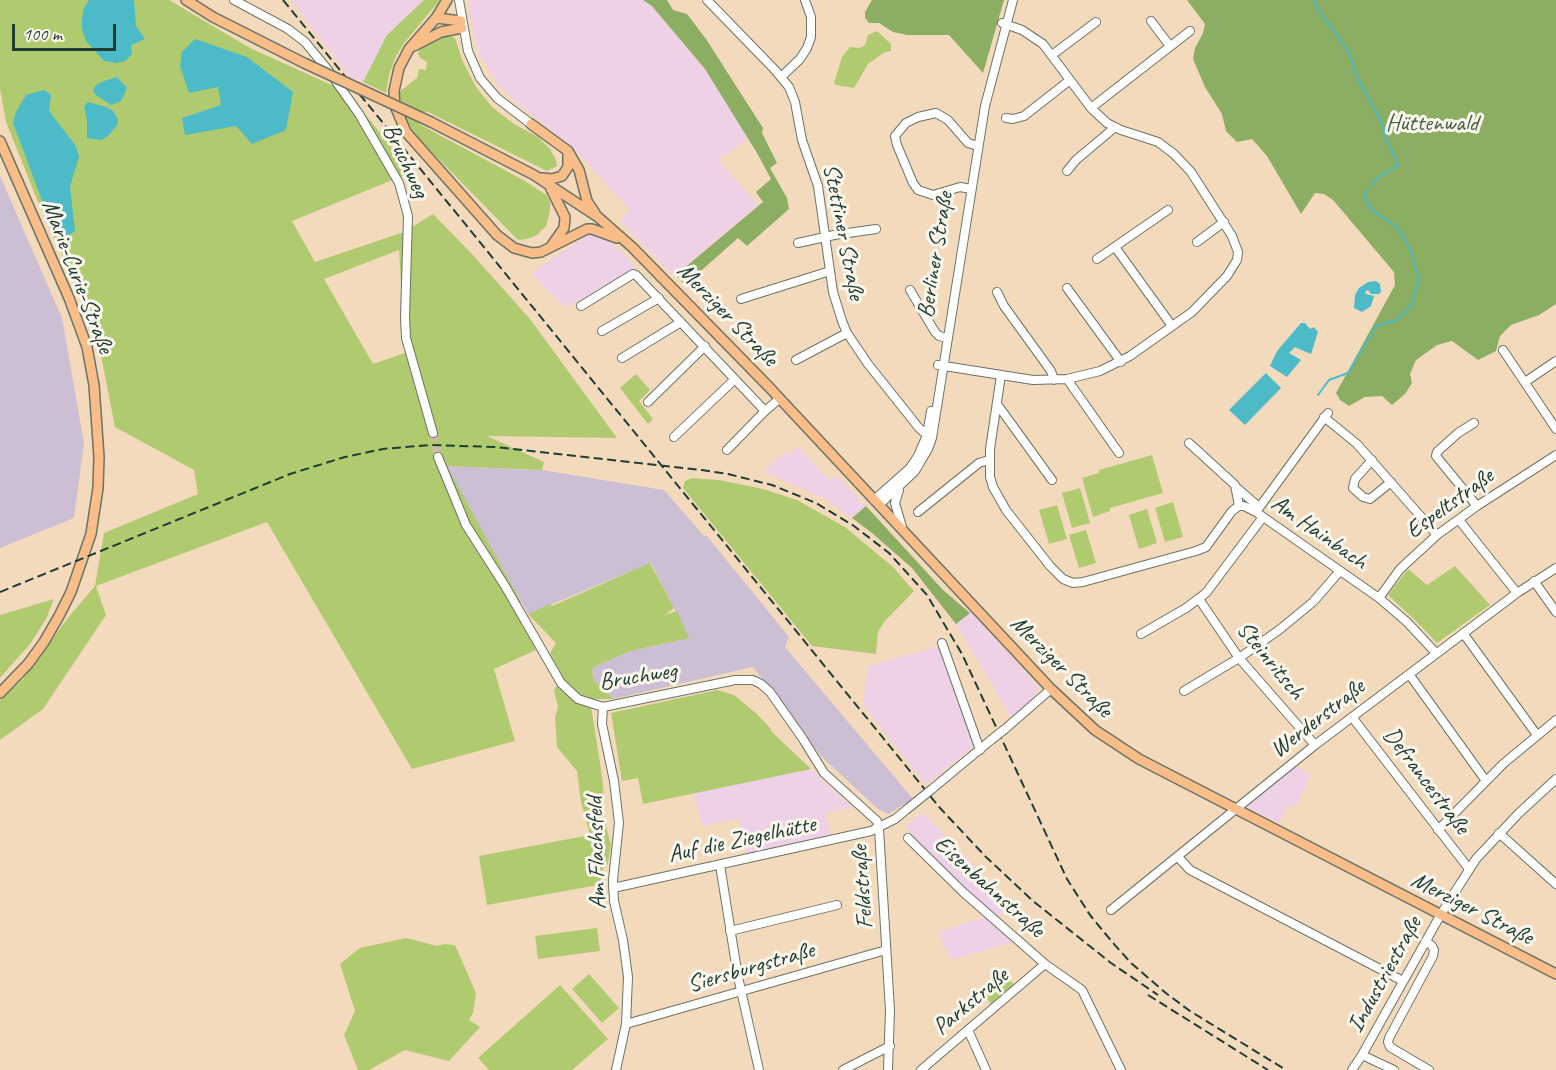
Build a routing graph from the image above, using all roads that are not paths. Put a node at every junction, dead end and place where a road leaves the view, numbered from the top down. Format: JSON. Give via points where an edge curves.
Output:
{"nodes":[{"id":1,"x":186,"y":0,"type":"edge"},
{"id":2,"x":234,"y":0,"type":"edge"},
{"id":3,"x":447,"y":0,"type":"edge"},
{"id":4,"x":459,"y":0,"type":"edge"},
{"id":5,"x":707,"y":0,"type":"edge"},
{"id":6,"x":805,"y":0,"type":"edge"},
{"id":7,"x":1008,"y":0,"type":"edge"},
{"id":8,"x":1013,"y":0,"type":"edge"},
{"id":9,"x":436,"y":18,"type":"junction"},
{"id":10,"x":1151,"y":21,"type":"dead end"},
{"id":11,"x":1096,"y":22,"type":"dead end"},
{"id":12,"x":462,"y":24,"type":"junction"},
{"id":13,"x":1004,"y":24,"type":"junction"},
{"id":14,"x":1190,"y":31,"type":"dead end"},
{"id":15,"x":1170,"y":46,"type":"junction"},
{"id":16,"x":409,"y":49,"type":"junction"},
{"id":17,"x":1052,"y":55,"type":"junction"},
{"id":18,"x":781,"y":77,"type":"junction"},
{"id":19,"x":1070,"y":80,"type":"junction"},
{"id":20,"x":1091,"y":108,"type":"junction"},
{"id":21,"x":1006,"y":118,"type":"dead end"},
{"id":22,"x":531,"y":124,"type":"joint"},
{"id":23,"x":1114,"y":128,"type":"junction"},
{"id":24,"x":0,"y":141,"type":"edge"},
{"id":25,"x":563,"y":146,"type":"junction"},
{"id":26,"x":975,"y":146,"type":"junction"},
{"id":27,"x":1067,"y":171,"type":"dead end"},
{"id":28,"x":534,"y":175,"type":"junction"},
{"id":29,"x":546,"y":182,"type":"junction"},
{"id":30,"x":968,"y":188,"type":"junction"},
{"id":31,"x":1168,"y":210,"type":"dead end"},
{"id":32,"x":598,"y":218,"type":"junction"},
{"id":33,"x":1224,"y":222,"type":"junction"},
{"id":34,"x":876,"y":229,"type":"dead end"},
{"id":35,"x":825,"y":237,"type":"junction"},
{"id":36,"x":1197,"y":242,"type":"dead end"},
{"id":37,"x":798,"y":243,"type":"dead end"},
{"id":38,"x":1115,"y":247,"type":"junction"},
{"id":39,"x":548,"y":250,"type":"junction"},
{"id":40,"x":636,"y":250,"type":"junction"},
{"id":41,"x":1097,"y":260,"type":"dead end"},
{"id":42,"x":830,"y":271,"type":"junction"},
{"id":43,"x":1067,"y":288,"type":"dead end"},
{"id":44,"x":910,"y":290,"type":"dead end"},
{"id":45,"x":997,"y":292,"type":"dead end"},
{"id":46,"x":659,"y":298,"type":"junction"},
{"id":47,"x":741,"y":299,"type":"dead end"},
{"id":48,"x":581,"y":306,"type":"dead end"},
{"id":49,"x":681,"y":322,"type":"junction"},
{"id":50,"x":1172,"y":326,"type":"junction"},
{"id":51,"x":602,"y":331,"type":"dead end"},
{"id":52,"x":848,"y":333,"type":"junction"},
{"id":53,"x":944,"y":337,"type":"junction"},
{"id":54,"x":705,"y":346,"type":"junction"},
{"id":55,"x":1503,"y":351,"type":"dead end"},
{"id":56,"x":622,"y":358,"type":"dead end"},
{"id":57,"x":796,"y":360,"type":"dead end"},
{"id":58,"x":1556,"y":361,"type":"edge"},
{"id":59,"x":1121,"y":362,"type":"junction"},
{"id":60,"x":940,"y":366,"type":"junction"},
{"id":61,"x":1001,"y":375,"type":"junction"},
{"id":62,"x":735,"y":379,"type":"junction"},
{"id":63,"x":1067,"y":379,"type":"junction"},
{"id":64,"x":1054,"y":380,"type":"junction"},
{"id":65,"x":1525,"y":382,"type":"junction"},
{"id":66,"x":779,"y":399,"type":"junction"},
{"id":67,"x":648,"y":402,"type":"dead end"},
{"id":68,"x":997,"y":404,"type":"junction"},
{"id":69,"x":765,"y":411,"type":"junction"},
{"id":70,"x":1474,"y":423,"type":"dead end"},
{"id":71,"x":1556,"y":429,"type":"edge"},
{"id":72,"x":433,"y":433,"type":"tunnel mouth"},
{"id":73,"x":674,"y":437,"type":"dead end"},
{"id":74,"x":929,"y":437,"type":"junction"},
{"id":75,"x":1189,"y":443,"type":"dead end"},
{"id":76,"x":728,"y":450,"type":"dead end"},
{"id":77,"x":1119,"y":453,"type":"dead end"},
{"id":78,"x":1556,"y":455,"type":"edge"},
{"id":79,"x":438,"y":457,"type":"tunnel mouth"},
{"id":80,"x":989,"y":460,"type":"junction"},
{"id":81,"x":1372,"y":460,"type":"junction"},
{"id":82,"x":1052,"y":480,"type":"dead end"},
{"id":83,"x":1391,"y":482,"type":"junction"},
{"id":84,"x":901,"y":486,"type":"junction"},
{"id":85,"x":1237,"y":488,"type":"junction"},
{"id":86,"x":877,"y":503,"type":"junction"},
{"id":87,"x":1239,"y":506,"type":"junction"},
{"id":88,"x":1477,"y":506,"type":"junction"},
{"id":89,"x":918,"y":512,"type":"dead end"},
{"id":90,"x":1259,"y":512,"type":"junction"},
{"id":91,"x":1459,"y":520,"type":"junction"},
{"id":92,"x":903,"y":530,"type":"junction"},
{"id":93,"x":1437,"y":535,"type":"junction"},
{"id":94,"x":1556,"y":568,"type":"edge"},
{"id":95,"x":1340,"y":571,"type":"junction"},
{"id":96,"x":1534,"y":581,"type":"junction"},
{"id":97,"x":1517,"y":593,"type":"junction"},
{"id":98,"x":1379,"y":598,"type":"junction"},
{"id":99,"x":1199,"y":599,"type":"junction"},
{"id":100,"x":1556,"y":612,"type":"edge"},
{"id":101,"x":1463,"y":633,"type":"junction"},
{"id":102,"x":1141,"y":634,"type":"dead end"},
{"id":103,"x":942,"y":643,"type":"dead end"},
{"id":104,"x":1436,"y":653,"type":"junction"},
{"id":105,"x":1239,"y":658,"type":"junction"},
{"id":106,"x":1409,"y":674,"type":"junction"},
{"id":107,"x":1051,"y":689,"type":"junction"},
{"id":108,"x":1184,"y":691,"type":"dead end"},
{"id":109,"x":0,"y":693,"type":"edge"},
{"id":110,"x":603,"y":707,"type":"junction"},
{"id":111,"x":1352,"y":717,"type":"junction"},
{"id":112,"x":1556,"y":720,"type":"edge"},
{"id":113,"x":1538,"y":735,"type":"junction"},
{"id":114,"x":1315,"y":745,"type":"junction"},
{"id":115,"x":980,"y":750,"type":"junction"},
{"id":116,"x":1556,"y":779,"type":"edge"},
{"id":117,"x":1486,"y":781,"type":"junction"},
{"id":118,"x":1237,"y":809,"type":"junction"},
{"id":119,"x":879,"y":829,"type":"junction"},
{"id":120,"x":1438,"y":830,"type":"junction"},
{"id":121,"x":1499,"y":833,"type":"junction"},
{"id":122,"x":908,"y":838,"type":"dead end"},
{"id":123,"x":1178,"y":857,"type":"junction"},
{"id":124,"x":720,"y":865,"type":"junction"},
{"id":125,"x":1469,"y":869,"type":"junction"},
{"id":126,"x":1556,"y":884,"type":"edge"},
{"id":127,"x":613,"y":888,"type":"junction"},
{"id":128,"x":837,"y":905,"type":"dead end"},
{"id":129,"x":1112,"y":910,"type":"dead end"},
{"id":130,"x":1441,"y":914,"type":"junction"},
{"id":131,"x":730,"y":931,"type":"junction"},
{"id":132,"x":1426,"y":941,"type":"junction"},
{"id":133,"x":886,"y":950,"type":"junction"},
{"id":134,"x":1046,"y":964,"type":"junction"},
{"id":135,"x":1556,"y":974,"type":"edge"},
{"id":136,"x":1403,"y":981,"type":"junction"},
{"id":137,"x":741,"y":991,"type":"junction"},
{"id":138,"x":626,"y":1024,"type":"junction"},
{"id":139,"x":968,"y":1030,"type":"junction"},
{"id":140,"x":890,"y":1046,"type":"junction"},
{"id":141,"x":1362,"y":1055,"type":"junction"},
{"id":142,"x":616,"y":1070,"type":"edge"},
{"id":143,"x":759,"y":1070,"type":"edge"},
{"id":144,"x":843,"y":1070,"type":"edge"},
{"id":145,"x":888,"y":1070,"type":"edge"},
{"id":146,"x":921,"y":1070,"type":"edge"},
{"id":147,"x":986,"y":1070,"type":"edge"},
{"id":148,"x":1121,"y":1070,"type":"edge"},
{"id":149,"x":1352,"y":1070,"type":"edge"},
{"id":150,"x":1394,"y":1070,"type":"edge"},
{"id":151,"x":1429,"y":1070,"type":"edge"}],
"edges":[{"from":1,"to":28,"type":"main road","bridge":true,"via":[[304,63]]},
{"from":2,"to":72,"type":"street","name":"Bruchweg","via":[[305,42],[359,114],[399,183],[408,216],[406,338]]},
{"from":3,"to":9,"type":"main road"},
{"from":4,"to":12,"type":"street"},
{"from":5,"to":18,"type":"street","name":"Stettiner Straße"},
{"from":6,"to":18,"type":"street","via":[[811,17],[811,37],[800,58]]},
{"from":7,"to":13,"type":"street","name":"Berliner Straße"},
{"from":8,"to":13,"type":"street","name":"Berliner Straße"},
{"from":9,"to":12,"type":"main road"},
{"from":9,"to":16,"type":"main road"},
{"from":10,"to":15,"type":"street"},
{"from":11,"to":17,"type":"street"},
{"from":12,"to":16,"type":"main road"},
{"from":12,"to":22,"type":"street","via":[[480,78]]},
{"from":13,"to":17,"type":"street","via":[[1033,36]]},
{"from":13,"to":26,"type":"street","name":"Berliner Straße","via":[[985,83]]},
{"from":14,"to":15,"type":"street"},
{"from":15,"to":20,"type":"street"},
{"from":16,"to":39,"type":"main road","via":[[399,68],[394,91],[395,106],[406,132],[505,243],[522,252]]},
{"from":17,"to":19,"type":"street"},
{"from":18,"to":35,"type":"street","name":"Stettiner Straße","via":[[792,94],[802,140],[815,174]]},
{"from":19,"to":20,"type":"street"},
{"from":19,"to":21,"type":"street","via":[[1024,116]]},
{"from":20,"to":23,"type":"street"},
{"from":22,"to":25,"type":"main road"},
{"from":23,"to":27,"type":"street"},
{"from":23,"to":33,"type":"street","via":[[1158,142],[1174,154],[1191,172]]},
{"from":24,"to":109,"type":"main road","name":"Marie-Curie-Straße","via":[[87,347],[99,457],[91,534],[74,584],[44,642]]},
{"from":25,"to":28,"type":"main road","via":[[569,160],[562,176],[552,179]]},
{"from":25,"to":32,"type":"main road","via":[[576,164],[583,191]]},
{"from":26,"to":30,"type":"street","name":"Berliner Straße"},
{"from":26,"to":30,"type":"street","via":[[936,113],[906,123],[895,136],[918,190],[933,195]]},
{"from":28,"to":29,"type":"main road"},
{"from":29,"to":32,"type":"main road"},
{"from":29,"to":39,"type":"main road","via":[[566,217],[564,228]]},
{"from":30,"to":53,"type":"street","name":"Berliner Straße"},
{"from":31,"to":38,"type":"street"},
{"from":32,"to":40,"type":"main road"},
{"from":33,"to":36,"type":"street"},
{"from":33,"to":50,"type":"street","via":[[1238,252],[1233,267],[1204,301]]},
{"from":34,"to":35,"type":"street"},
{"from":35,"to":37,"type":"street"},
{"from":35,"to":42,"type":"street","name":"Stettiner Straße"},
{"from":38,"to":41,"type":"street"},
{"from":38,"to":50,"type":"street"},
{"from":39,"to":40,"type":"main road","via":[[592,229]]},
{"from":40,"to":66,"type":"main road","name":"Merziger Straße"},
{"from":42,"to":47,"type":"street"},
{"from":42,"to":52,"type":"street","name":"Stettiner Straße","via":[[838,310]]},
{"from":43,"to":59,"type":"street"},
{"from":44,"to":53,"type":"street","via":[[931,326]]},
{"from":45,"to":64,"type":"street"},
{"from":46,"to":48,"type":"street","via":[[633,274]]},
{"from":46,"to":49,"type":"street"},
{"from":46,"to":51,"type":"street"},
{"from":49,"to":54,"type":"street"},
{"from":49,"to":56,"type":"street"},
{"from":50,"to":59,"type":"street"},
{"from":52,"to":57,"type":"street"},
{"from":52,"to":74,"type":"street","name":"Stettiner Straße","via":[[874,372]]},
{"from":53,"to":60,"type":"street","name":"Berliner Straße"},
{"from":54,"to":62,"type":"street"},
{"from":54,"to":67,"type":"street"},
{"from":55,"to":65,"type":"street"},
{"from":58,"to":65,"type":"street"},
{"from":59,"to":63,"type":"street"},
{"from":60,"to":61,"type":"street"},
{"from":60,"to":74,"type":"street","name":"Berliner Straße"},
{"from":61,"to":64,"type":"street"},
{"from":61,"to":68,"type":"street"},
{"from":62,"to":69,"type":"street"},
{"from":62,"to":73,"type":"street"},
{"from":63,"to":64,"type":"street"},
{"from":63,"to":77,"type":"street"},
{"from":65,"to":71,"type":"street"},
{"from":66,"to":69,"type":"street"},
{"from":66,"to":86,"type":"main road","name":"Merziger Straße"},
{"from":68,"to":80,"type":"street"},
{"from":68,"to":82,"type":"street"},
{"from":69,"to":76,"type":"street"},
{"from":70,"to":88,"type":"street","via":[[1436,456]]},
{"from":74,"to":84,"type":"street","name":"Berliner Straße","via":[[923,459]]},
{"from":74,"to":86,"type":"street","name":"Berliner Straße","via":[[910,468]]},
{"from":75,"to":85,"type":"street"},
{"from":78,"to":88,"type":"street","name":"Espeltstraße"},
{"from":79,"to":110,"type":"street","name":"Bruchweg","via":[[466,525],[561,683],[578,699]]},
{"from":80,"to":87,"type":"street","via":[[993,487],[1005,510],[1056,574],[1073,583],[1197,551],[1206,546]]},
{"from":80,"to":89,"type":"street","via":[[979,463]]},
{"from":81,"to":83,"type":"street"},
{"from":81,"to":83,"type":"street","via":[[1355,479],[1353,488],[1370,499]]},
{"from":81,"to":90,"type":"street","via":[[1326,415]]},
{"from":83,"to":93,"type":"street"},
{"from":84,"to":86,"type":"street","name":"Berliner Straße"},
{"from":84,"to":92,"type":"street","via":[[895,503]]},
{"from":85,"to":87,"type":"street","name":"Am Hainbach"},
{"from":85,"to":90,"type":"street"},
{"from":86,"to":92,"type":"main road","name":"Merziger Straße"},
{"from":87,"to":90,"type":"street","name":"Am Hainbach"},
{"from":88,"to":91,"type":"street","name":"Espeltstraße"},
{"from":90,"to":95,"type":"street","name":"Am Hainbach"},
{"from":90,"to":99,"type":"street","via":[[1214,584]]},
{"from":91,"to":93,"type":"street","name":"Espeltstraße"},
{"from":91,"to":97,"type":"street"},
{"from":92,"to":107,"type":"main road","name":"Merziger Straße"},
{"from":93,"to":98,"type":"street","name":"Espeltstraße","via":[[1400,569]]},
{"from":94,"to":96,"type":"street","name":"Werderstraße"},
{"from":95,"to":98,"type":"street","name":"Am Hainbach"},
{"from":95,"to":105,"type":"street","via":[[1298,616]]},
{"from":96,"to":97,"type":"street","name":"Werderstraße"},
{"from":96,"to":100,"type":"street"},
{"from":97,"to":101,"type":"street","name":"Werderstraße"},
{"from":98,"to":104,"type":"street","name":"Am Hainbach"},
{"from":99,"to":102,"type":"street"},
{"from":99,"to":105,"type":"street","name":"Steinritsch"},
{"from":101,"to":104,"type":"street","name":"Werderstraße"},
{"from":101,"to":113,"type":"street"},
{"from":103,"to":115,"type":"street"},
{"from":104,"to":106,"type":"street","name":"Werderstraße"},
{"from":105,"to":108,"type":"street"},
{"from":105,"to":114,"type":"street","name":"Steinritsch"},
{"from":106,"to":111,"type":"street","name":"Werderstraße"},
{"from":106,"to":117,"type":"street"},
{"from":107,"to":115,"type":"street","name":"Feldstraße","bridge":true},
{"from":107,"to":118,"type":"main road","name":"Merziger Straße","via":[[1120,748]]},
{"from":110,"to":119,"type":"street","name":"Bruchweg","via":[[722,682],[753,680],[770,692],[824,772],[877,821]]},
{"from":110,"to":127,"type":"street","name":"Am Flachsfeld","via":[[602,724],[619,823]]},
{"from":111,"to":114,"type":"street","name":"Werderstraße"},
{"from":111,"to":120,"type":"street","name":"Defrancestraße"},
{"from":112,"to":113,"type":"street"},
{"from":113,"to":117,"type":"street"},
{"from":114,"to":118,"type":"street","name":"Werderstraße"},
{"from":115,"to":119,"type":"street","name":"Feldstraße","bridge":true},
{"from":116,"to":121,"type":"street","name":"Industriestraße"},
{"from":117,"to":120,"type":"street"},
{"from":118,"to":123,"type":"street","name":"Werderstraße"},
{"from":118,"to":130,"type":"main road","name":"Merziger Straße"},
{"from":119,"to":124,"type":"street","name":"Auf die Ziegelhütte"},
{"from":119,"to":133,"type":"street","name":"Feldstraße"},
{"from":120,"to":125,"type":"street","name":"Defrancestraße"},
{"from":121,"to":125,"type":"street","name":"Industriestraße"},
{"from":121,"to":126,"type":"street"},
{"from":122,"to":134,"type":"street","name":"Eisenbahnstraße"},
{"from":123,"to":129,"type":"street","name":"Werderstraße"},
{"from":123,"to":136,"type":"street","via":[[1190,870]]},
{"from":124,"to":127,"type":"street","name":"Auf die Ziegelhütte"},
{"from":124,"to":131,"type":"street"},
{"from":125,"to":130,"type":"street","name":"Industriestraße"},
{"from":127,"to":138,"type":"street","name":"Am Flachsfeld","via":[[627,960]]},
{"from":128,"to":131,"type":"street"},
{"from":130,"to":132,"type":"street","name":"Industriestraße"},
{"from":130,"to":135,"type":"main road","name":"Merziger Straße"},
{"from":131,"to":137,"type":"street"},
{"from":132,"to":136,"type":"street","name":"Industriestraße"},
{"from":132,"to":151,"type":"street","via":[[1434,950],[1433,956],[1388,1042],[1390,1047]]},
{"from":133,"to":137,"type":"street","name":"Siersburgstraße"},
{"from":133,"to":140,"type":"street","name":"Feldstraße"},
{"from":134,"to":139,"type":"street","name":"Parkstraße"},
{"from":134,"to":148,"type":"street","name":"Eisenbahnstraße","via":[[1082,990]]},
{"from":136,"to":141,"type":"street","name":"Industriestraße"},
{"from":137,"to":138,"type":"street","name":"Siersburgstraße"},
{"from":137,"to":143,"type":"street"},
{"from":138,"to":142,"type":"street","name":"Am Flachsfeld"},
{"from":139,"to":146,"type":"street","name":"Parkstraße"},
{"from":139,"to":147,"type":"street"},
{"from":140,"to":144,"type":"street"},
{"from":140,"to":145,"type":"street","name":"Feldstraße"},
{"from":141,"to":149,"type":"street","name":"Industriestraße"},
{"from":141,"to":150,"type":"street"}]}
